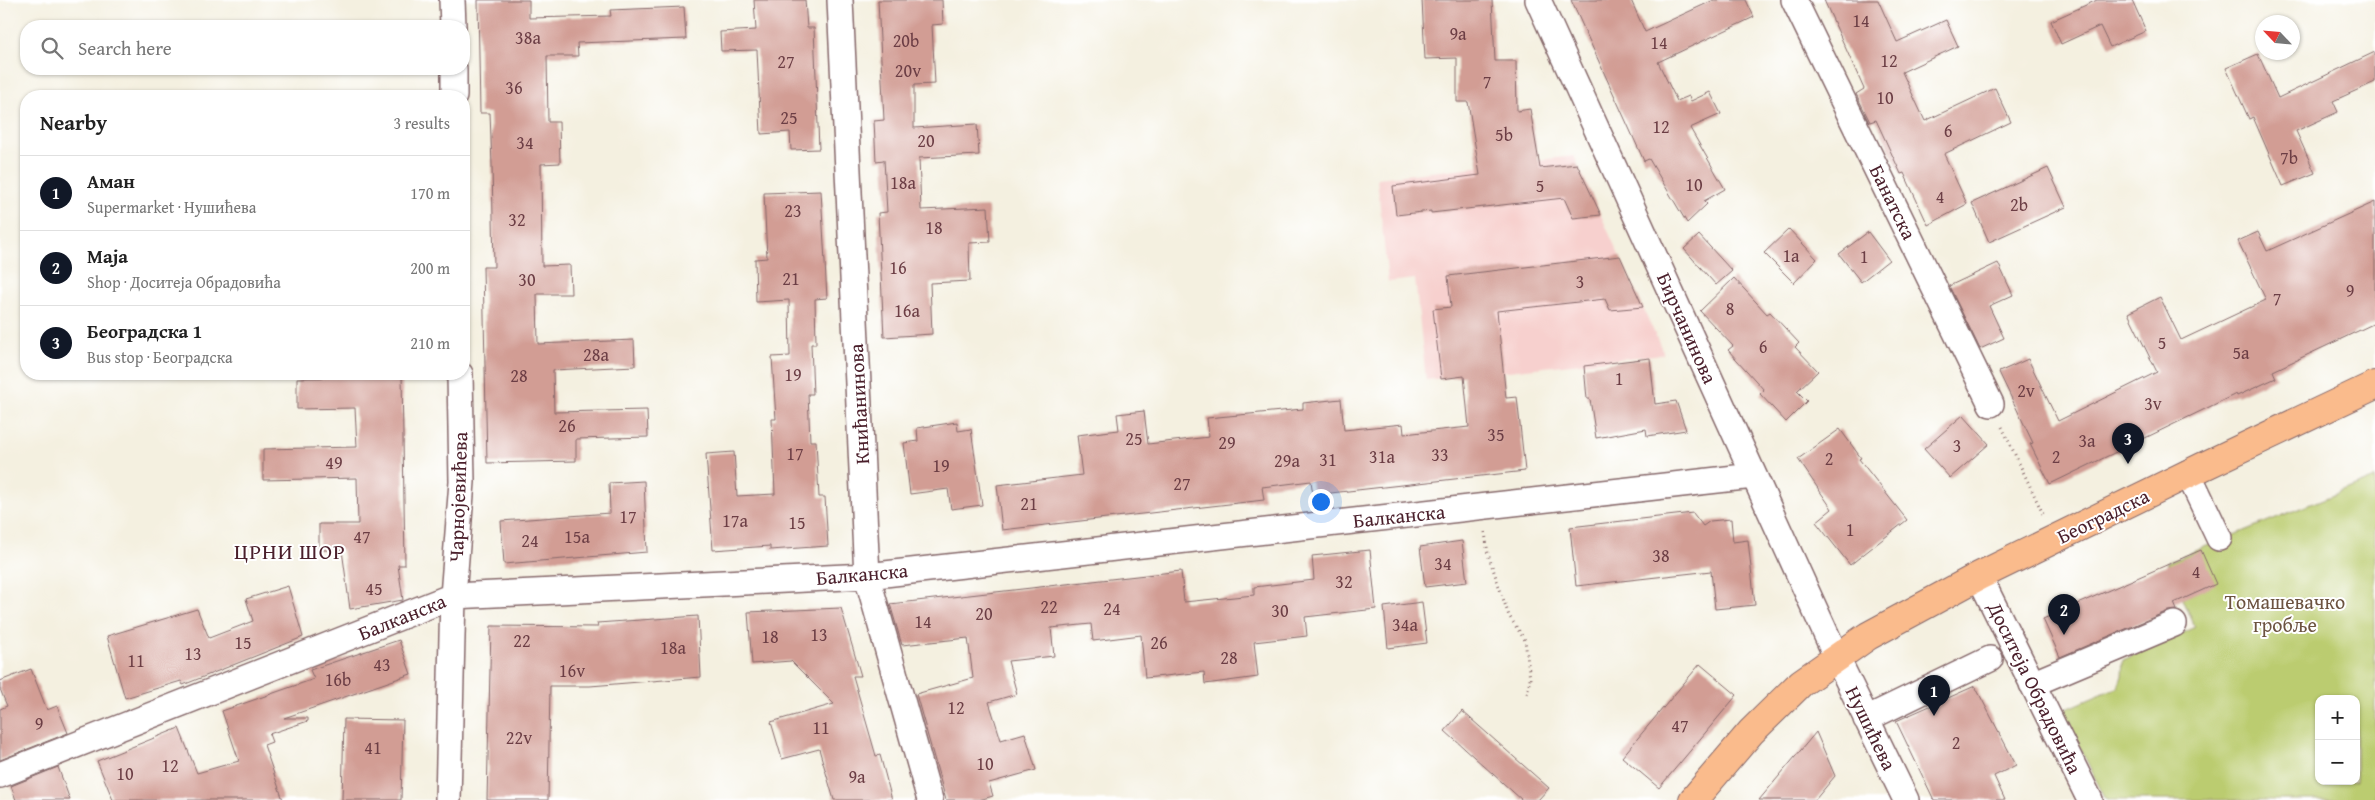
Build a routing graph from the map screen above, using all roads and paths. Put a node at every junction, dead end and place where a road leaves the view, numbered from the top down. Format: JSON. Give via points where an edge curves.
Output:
{"nodes":[{"id":1,"x":452,"y":0,"type":"edge"},
{"id":2,"x":840,"y":0,"type":"edge"},
{"id":3,"x":1538,"y":0,"type":"edge"},
{"id":4,"x":1794,"y":0,"type":"edge"},
{"id":5,"x":453,"y":20,"type":"edge"},
{"id":6,"x":454,"y":75,"type":"edge"},
{"id":7,"x":454,"y":90,"type":"edge"},
{"id":8,"x":460,"y":380,"type":"edge"},
{"id":9,"x":2375,"y":385,"type":"edge"},
{"id":10,"x":1991,"y":404,"type":"joint"},
{"id":11,"x":2188,"y":473,"type":"junction"},
{"id":12,"x":1753,"y":476,"type":"junction"},
{"id":13,"x":1481,"y":507,"type":"junction"},
{"id":14,"x":2219,"y":538,"type":"dead end"},
{"id":15,"x":2054,"y":540,"type":"junction"},
{"id":16,"x":867,"y":576,"type":"junction"},
{"id":17,"x":1979,"y":576,"type":"junction"},
{"id":18,"x":453,"y":596,"type":"junction"},
{"id":19,"x":2174,"y":624,"type":"dead end"},
{"id":20,"x":1836,"y":656,"type":"junction"},
{"id":21,"x":1990,"y":659,"type":"dead end"},
{"id":22,"x":2032,"y":684,"type":"junction"},
{"id":23,"x":1527,"y":694,"type":"dead end"},
{"id":24,"x":1866,"y":718,"type":"junction"},
{"id":25,"x":0,"y":775,"type":"edge"},
{"id":26,"x":448,"y":800,"type":"edge"},
{"id":27,"x":930,"y":800,"type":"edge"},
{"id":28,"x":1693,"y":800,"type":"edge"},
{"id":29,"x":1906,"y":800,"type":"edge"},
{"id":30,"x":2090,"y":800,"type":"edge"}],
"edges":[{"from":1,"to":5,"type":"street"},
{"from":2,"to":16,"type":"street","name":"Книћанинова"},
{"from":3,"to":12,"type":"street","name":"Бирчанинова"},
{"from":4,"to":10,"type":"street","name":"Банатска"},
{"from":6,"to":7,"type":"street"},
{"from":8,"to":18,"type":"street","name":"Чарнојевићева","via":[[462,482]]},
{"from":9,"to":11,"type":"main road","name":"Београдска"},
{"from":10,"to":15,"type":"path"},
{"from":11,"to":14,"type":"street"},
{"from":11,"to":15,"type":"main road","name":"Београдска"},
{"from":12,"to":13,"type":"street","name":"Балканска"},
{"from":12,"to":20,"type":"street","name":"Бирчанинова"},
{"from":13,"to":16,"type":"street","name":"Балканска"},
{"from":13,"to":23,"type":"path","via":[[1488,554],[1498,586],[1508,616],[1525,640],[1530,679]]},
{"from":15,"to":17,"type":"main road","name":"Београдска"},
{"from":16,"to":18,"type":"street","name":"Балканска"},
{"from":16,"to":27,"type":"street","name":"Книћанинова"},
{"from":17,"to":20,"type":"main road","name":"Београдска"},
{"from":17,"to":22,"type":"street","name":"Доситеја Обрадовића"},
{"from":18,"to":25,"type":"street","name":"Балканска"},
{"from":18,"to":26,"type":"street","name":"Чарнојевићева"},
{"from":19,"to":22,"type":"street"},
{"from":20,"to":24,"type":"street","name":"Нушићева"},
{"from":20,"to":28,"type":"main road","name":"Београдска","via":[[1801,683],[1764,719]]},
{"from":21,"to":24,"type":"street"},
{"from":22,"to":30,"type":"street","name":"Доситеја Обрадовића"},
{"from":24,"to":29,"type":"street","name":"Нушићева"}]}
